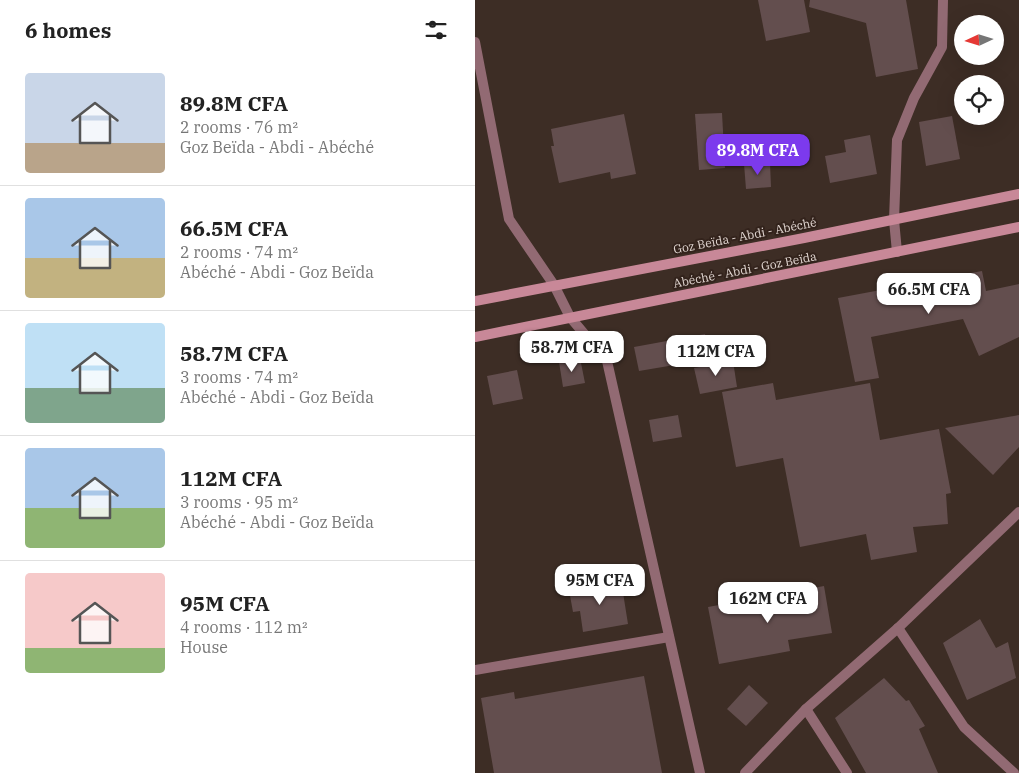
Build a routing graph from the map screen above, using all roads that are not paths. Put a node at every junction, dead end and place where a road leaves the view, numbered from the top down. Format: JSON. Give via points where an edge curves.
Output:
{"nodes":[{"id":1,"x":943,"y":0,"type":"edge"},
{"id":2,"x":475,"y":42,"type":"edge"},
{"id":3,"x":1019,"y":194,"type":"edge"},
{"id":4,"x":894,"y":220,"type":"junction"},
{"id":5,"x":1019,"y":227,"type":"edge"},
{"id":6,"x":897,"y":252,"type":"junction"},
{"id":7,"x":554,"y":284,"type":"junction"},
{"id":8,"x":475,"y":301,"type":"edge"},
{"id":9,"x":570,"y":317,"type":"junction"},
{"id":10,"x":475,"y":336,"type":"edge"},
{"id":11,"x":1019,"y":512,"type":"edge"},
{"id":12,"x":898,"y":628,"type":"junction"},
{"id":13,"x":669,"y":637,"type":"junction"},
{"id":14,"x":475,"y":670,"type":"edge"},
{"id":15,"x":807,"y":709,"type":"junction"},
{"id":16,"x":699,"y":773,"type":"edge"},
{"id":17,"x":745,"y":773,"type":"edge"},
{"id":18,"x":847,"y":773,"type":"edge"},
{"id":19,"x":1014,"y":773,"type":"edge"}],
"edges":[{"from":1,"to":4,"type":"street","via":[[942,48],[914,98],[897,140]]},
{"from":2,"to":7,"type":"street","via":[[509,219]]},
{"from":3,"to":4,"type":"main road","name":"Goz Beïda - Abdi - Abéché"},
{"from":4,"to":6,"type":"street"},
{"from":4,"to":7,"type":"main road","name":"Goz Beïda - Abdi - Abéché"},
{"from":5,"to":6,"type":"main road","name":"Abéché - Abdi - Goz Beïda"},
{"from":6,"to":9,"type":"main road","name":"Abéché - Abdi - Goz Beïda"},
{"from":7,"to":8,"type":"main road","name":"Goz Beïda - Abdi - Abéché"},
{"from":7,"to":9,"type":"street"},
{"from":9,"to":10,"type":"main road","name":"Abéché - Abdi - Goz Beïda"},
{"from":9,"to":13,"type":"street","via":[[607,360]]},
{"from":11,"to":12,"type":"street"},
{"from":12,"to":15,"type":"street"},
{"from":12,"to":19,"type":"street","via":[[964,727]]},
{"from":13,"to":14,"type":"street"},
{"from":13,"to":16,"type":"street"},
{"from":15,"to":17,"type":"street"},
{"from":15,"to":18,"type":"street"}]}
